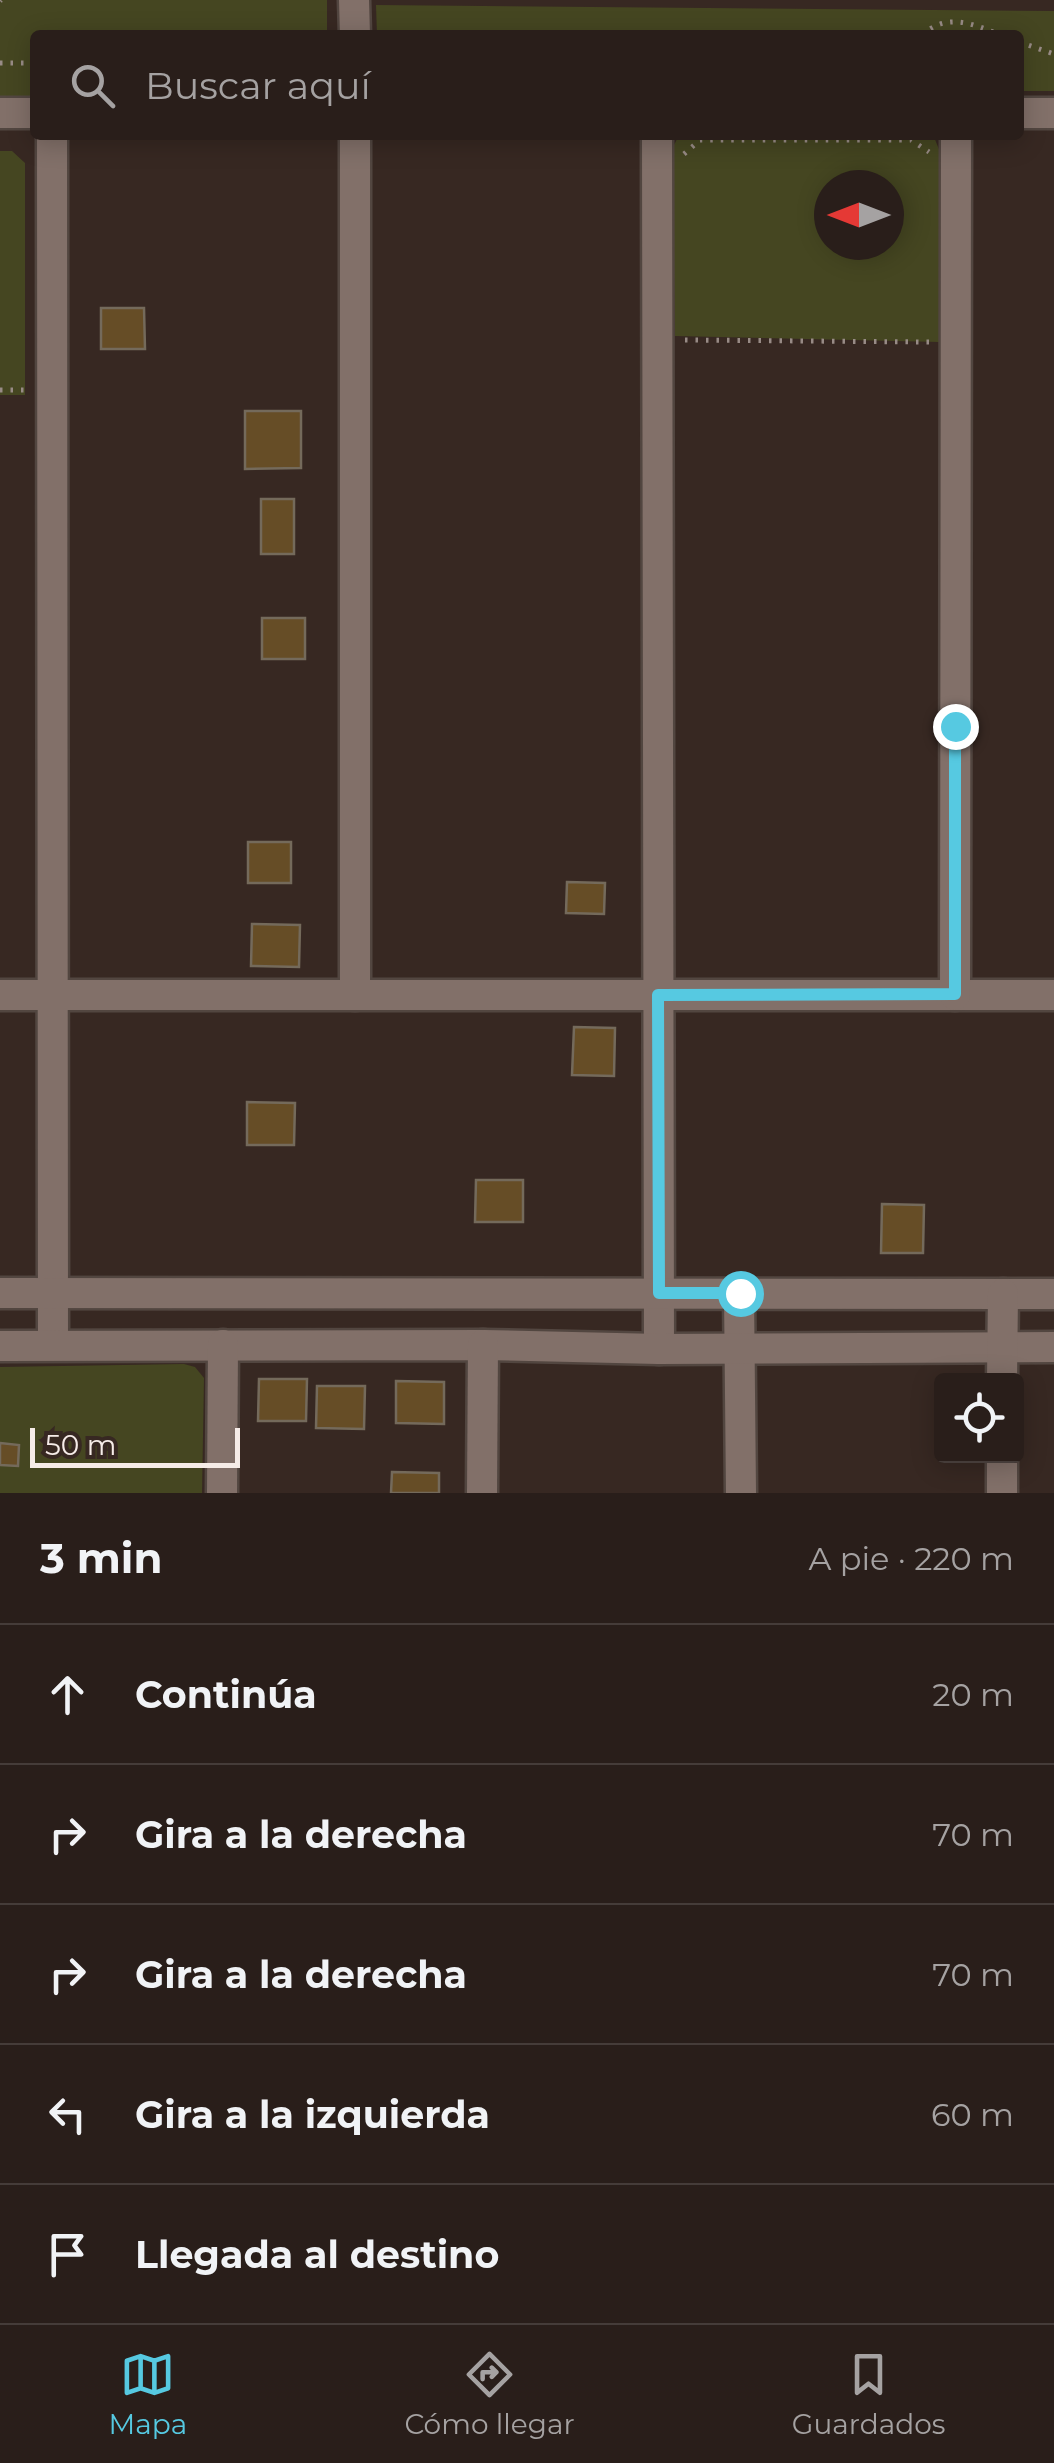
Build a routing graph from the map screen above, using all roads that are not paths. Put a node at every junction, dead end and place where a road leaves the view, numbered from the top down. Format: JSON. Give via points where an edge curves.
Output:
{"nodes":[{"id":1,"x":354,"y":0,"type":"edge"},
{"id":2,"x":355,"y":30,"type":"edge"},
{"id":3,"x":1054,"y":112,"type":"edge"},
{"id":4,"x":0,"y":113,"type":"edge"},
{"id":5,"x":30,"y":113,"type":"edge"},
{"id":6,"x":1024,"y":113,"type":"edge"},
{"id":7,"x":52,"y":140,"type":"edge"},
{"id":8,"x":355,"y":140,"type":"edge"},
{"id":9,"x":657,"y":140,"type":"edge"},
{"id":10,"x":945,"y":145,"type":"edge"},
{"id":11,"x":955,"y":994,"type":"junction"},
{"id":12,"x":1054,"y":994,"type":"edge"},
{"id":13,"x":355,"y":995,"type":"junction"},
{"id":14,"x":658,"y":995,"type":"junction"},
{"id":15,"x":0,"y":996,"type":"edge"},
{"id":16,"x":52,"y":996,"type":"junction"},
{"id":17,"x":54,"y":1292,"type":"junction"},
{"id":18,"x":0,"y":1293,"type":"edge"},
{"id":19,"x":659,"y":1293,"type":"junction"},
{"id":20,"x":740,"y":1293,"type":"junction"},
{"id":21,"x":1003,"y":1294,"type":"junction"},
{"id":22,"x":1054,"y":1294,"type":"edge"},
{"id":23,"x":223,"y":1344,"type":"junction"},
{"id":24,"x":54,"y":1345,"type":"junction"},
{"id":25,"x":482,"y":1345,"type":"junction"},
{"id":26,"x":0,"y":1346,"type":"edge"},
{"id":27,"x":1002,"y":1346,"type":"junction"},
{"id":28,"x":1054,"y":1346,"type":"edge"},
{"id":29,"x":659,"y":1349,"type":"junction"},
{"id":30,"x":742,"y":1349,"type":"junction"},
{"id":31,"x":1002,"y":1373,"type":"edge"},
{"id":32,"x":1002,"y":1463,"type":"edge"},
{"id":33,"x":222,"y":1493,"type":"edge"},
{"id":34,"x":482,"y":1493,"type":"edge"},
{"id":35,"x":741,"y":1493,"type":"edge"},
{"id":36,"x":1002,"y":1493,"type":"edge"}],
"edges":[{"from":1,"to":2,"type":"street"},
{"from":3,"to":6,"type":"street"},
{"from":4,"to":5,"type":"street"},
{"from":7,"to":16,"type":"street"},
{"from":8,"to":13,"type":"street"},
{"from":9,"to":14,"type":"street"},
{"from":10,"to":11,"type":"street","via":[[956,342]]},
{"from":11,"to":12,"type":"street"},
{"from":11,"to":14,"type":"street"},
{"from":13,"to":14,"type":"street"},
{"from":13,"to":16,"type":"street"},
{"from":14,"to":19,"type":"street"},
{"from":15,"to":16,"type":"street"},
{"from":16,"to":17,"type":"street"},
{"from":17,"to":18,"type":"street"},
{"from":17,"to":19,"type":"street"},
{"from":17,"to":24,"type":"street"},
{"from":19,"to":20,"type":"street"},
{"from":19,"to":29,"type":"street"},
{"from":20,"to":21,"type":"street"},
{"from":20,"to":30,"type":"street"},
{"from":21,"to":22,"type":"street"},
{"from":21,"to":27,"type":"street"},
{"from":23,"to":24,"type":"street"},
{"from":23,"to":25,"type":"street"},
{"from":23,"to":33,"type":"street"},
{"from":24,"to":26,"type":"street"},
{"from":25,"to":29,"type":"street"},
{"from":25,"to":34,"type":"street"},
{"from":27,"to":28,"type":"street"},
{"from":27,"to":30,"type":"street"},
{"from":27,"to":31,"type":"street"},
{"from":29,"to":30,"type":"street"},
{"from":30,"to":35,"type":"street"},
{"from":32,"to":36,"type":"street"}]}
